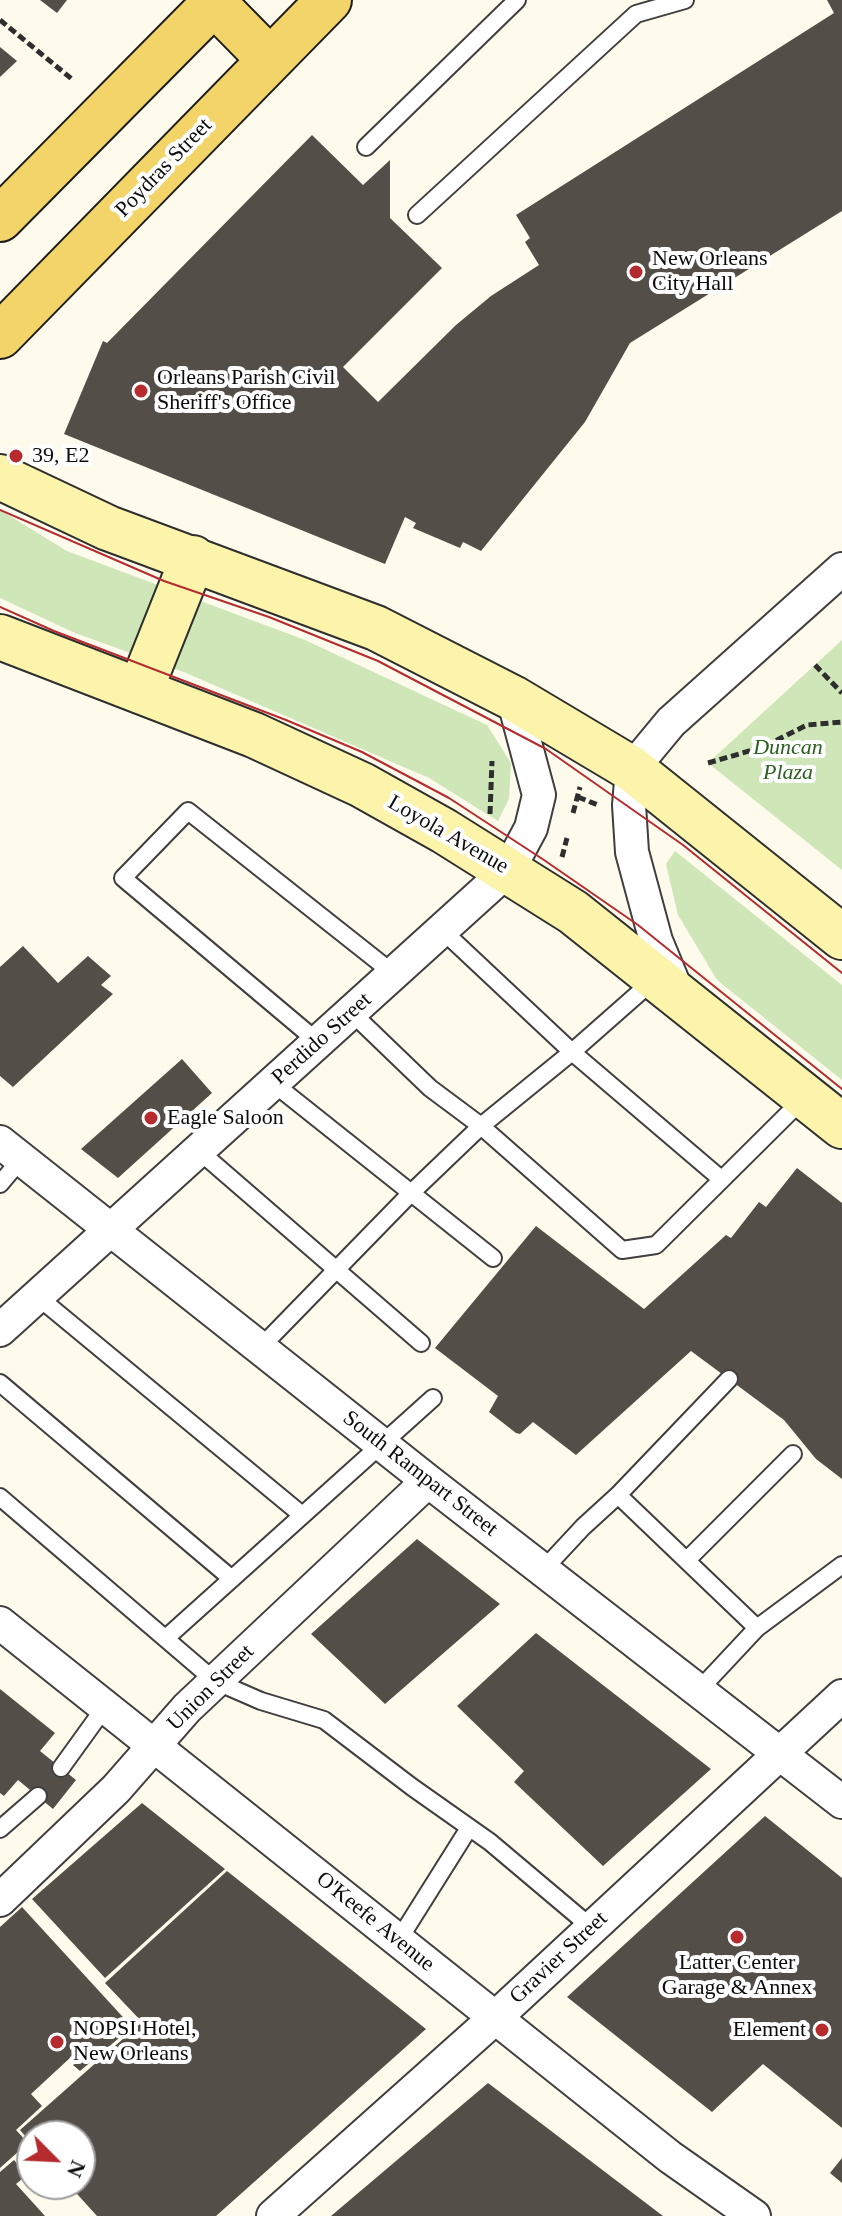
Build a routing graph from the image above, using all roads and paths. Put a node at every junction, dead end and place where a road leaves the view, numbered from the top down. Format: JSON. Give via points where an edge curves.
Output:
{"nodes":[{"id":1,"x":329,"y":0,"type":"edge"},
{"id":2,"x":517,"y":0,"type":"edge"},
{"id":3,"x":685,"y":0,"type":"edge"},
{"id":4,"x":216,"y":2,"type":"edge"},
{"id":5,"x":0,"y":20,"type":"edge"},
{"id":6,"x":270,"y":60,"type":"junction"},
{"id":7,"x":73,"y":80,"type":"dead end"},
{"id":8,"x":366,"y":147,"type":"dead end"},
{"id":9,"x":417,"y":215,"type":"dead end"},
{"id":10,"x":0,"y":219,"type":"edge"},
{"id":11,"x":0,"y":336,"type":"edge"},
{"id":12,"x":0,"y":477,"type":"edge"},
{"id":13,"x":193,"y":558,"type":"junction"},
{"id":14,"x":842,"y":569,"type":"edge"},
{"id":15,"x":0,"y":637,"type":"edge"},
{"id":16,"x":815,"y":665,"type":"dead end"},
{"id":17,"x":140,"y":691,"type":"junction"},
{"id":18,"x":842,"y":693,"type":"edge"},
{"id":19,"x":513,"y":698,"type":"junction"},
{"id":20,"x":842,"y":722,"type":"edge"},
{"id":21,"x":492,"y":759,"type":"dead end"},
{"id":22,"x":708,"y":763,"type":"dead end"},
{"id":23,"x":632,"y":769,"type":"junction"},
{"id":24,"x":578,"y":797,"type":"dead end"},
{"id":25,"x":602,"y":807,"type":"dead end"},
{"id":26,"x":490,"y":814,"type":"dead end"},
{"id":27,"x":509,"y":869,"type":"junction"},
{"id":28,"x":442,"y":930,"type":"junction"},
{"id":29,"x":842,"y":937,"type":"edge"},
{"id":30,"x":394,"y":974,"type":"junction"},
{"id":31,"x":667,"y":986,"type":"junction"},
{"id":32,"x":351,"y":1012,"type":"junction"},
{"id":33,"x":318,"y":1042,"type":"junction"},
{"id":34,"x":572,"y":1052,"type":"junction"},
{"id":35,"x":273,"y":1083,"type":"junction"},
{"id":36,"x":806,"y":1096,"type":"junction"},
{"id":37,"x":481,"y":1126,"type":"junction"},
{"id":38,"x":842,"y":1126,"type":"edge"},
{"id":39,"x":198,"y":1150,"type":"junction"},
{"id":40,"x":10,"y":1151,"type":"edge"},
{"id":41,"x":721,"y":1179,"type":"junction"},
{"id":42,"x":0,"y":1184,"type":"edge"},
{"id":43,"x":410,"y":1194,"type":"junction"},
{"id":44,"x":110,"y":1230,"type":"junction"},
{"id":45,"x":493,"y":1258,"type":"dead end"},
{"id":46,"x":336,"y":1271,"type":"junction"},
{"id":47,"x":37,"y":1296,"type":"junction"},
{"id":48,"x":0,"y":1330,"type":"edge"},
{"id":49,"x":421,"y":1343,"type":"dead end"},
{"id":50,"x":260,"y":1348,"type":"junction"},
{"id":51,"x":729,"y":1379,"type":"dead end"},
{"id":52,"x":0,"y":1383,"type":"edge"},
{"id":53,"x":433,"y":1398,"type":"dead end"},
{"id":54,"x":381,"y":1444,"type":"junction"},
{"id":55,"x":793,"y":1454,"type":"dead end"},
{"id":56,"x":428,"y":1481,"type":"junction"},
{"id":57,"x":618,"y":1495,"type":"junction"},
{"id":58,"x":0,"y":1497,"type":"edge"},
{"id":59,"x":302,"y":1515,"type":"junction"},
{"id":60,"x":687,"y":1560,"type":"junction"},
{"id":61,"x":842,"y":1565,"type":"edge"},
{"id":62,"x":543,"y":1570,"type":"junction"},
{"id":63,"x":232,"y":1579,"type":"junction"},
{"id":64,"x":0,"y":1623,"type":"edge"},
{"id":65,"x":757,"y":1628,"type":"junction"},
{"id":66,"x":166,"y":1638,"type":"junction"},
{"id":67,"x":215,"y":1681,"type":"junction"},
{"id":68,"x":699,"y":1690,"type":"junction"},
{"id":69,"x":842,"y":1696,"type":"edge"},
{"id":70,"x":105,"y":1707,"type":"junction"},
{"id":71,"x":154,"y":1746,"type":"junction"},
{"id":72,"x":779,"y":1752,"type":"junction"},
{"id":73,"x":61,"y":1768,"type":"dead end"},
{"id":74,"x":38,"y":1796,"type":"dead end"},
{"id":75,"x":842,"y":1802,"type":"edge"},
{"id":76,"x":469,"y":1828,"type":"junction"},
{"id":77,"x":0,"y":1829,"type":"edge"},
{"id":78,"x":0,"y":1900,"type":"edge"},
{"id":79,"x":592,"y":1928,"type":"junction"},
{"id":80,"x":398,"y":1941,"type":"junction"},
{"id":81,"x":495,"y":2018,"type":"junction"},
{"id":82,"x":273,"y":2216,"type":"edge"},
{"id":83,"x":754,"y":2216,"type":"edge"}],
"edges":[{"from":1,"to":6,"type":"main road","name":"Poydras Street"},
{"from":2,"to":8,"type":"lane"},
{"from":3,"to":9,"type":"lane","via":[[636,14]]},
{"from":4,"to":6,"type":"main road"},
{"from":4,"to":10,"type":"main road"},
{"from":5,"to":7,"type":"path"},
{"from":6,"to":11,"type":"main road","name":"Poydras Street"},
{"from":12,"to":13,"type":"main road","via":[[108,528]]},
{"from":13,"to":17,"type":"main road"},
{"from":13,"to":19,"type":"main road","via":[[376,628]]},
{"from":14,"to":23,"type":"street","via":[[671,722]]},
{"from":15,"to":17,"type":"main road","name":"Loyola Avenue"},
{"from":16,"to":18,"type":"path"},
{"from":17,"to":27,"type":"main road","name":"Loyola Avenue","via":[[362,785]]},
{"from":19,"to":23,"type":"main road"},
{"from":19,"to":27,"type":"street","name":"Perdido Street","via":[[539,795],[531,828]]},
{"from":20,"to":22,"type":"path","via":[[807,725],[763,747]]},
{"from":21,"to":26,"type":"path"},
{"from":23,"to":29,"type":"main road"},
{"from":23,"to":31,"type":"street","via":[[632,852]]},
{"from":24,"to":25,"type":"path"},
{"from":27,"to":28,"type":"street","name":"Perdido Street"},
{"from":27,"to":31,"type":"main road","name":"Loyola Avenue"},
{"from":28,"to":30,"type":"street","name":"Perdido Street"},
{"from":28,"to":34,"type":"lane"},
{"from":30,"to":32,"type":"street","name":"Perdido Street"},
{"from":30,"to":33,"type":"lane","via":[[188,811],[123,878]]},
{"from":31,"to":34,"type":"lane"},
{"from":31,"to":36,"type":"main road","name":"Loyola Avenue"},
{"from":32,"to":33,"type":"street","name":"Perdido Street"},
{"from":32,"to":37,"type":"lane","via":[[430,1088]]},
{"from":33,"to":35,"type":"street","name":"Perdido Street"},
{"from":34,"to":37,"type":"lane"},
{"from":34,"to":41,"type":"lane"},
{"from":35,"to":39,"type":"street","name":"Perdido Street"},
{"from":35,"to":43,"type":"lane"},
{"from":36,"to":38,"type":"main road","name":"Loyola Avenue"},
{"from":36,"to":41,"type":"lane"},
{"from":37,"to":41,"type":"lane","via":[[622,1250],[656,1245]]},
{"from":37,"to":43,"type":"lane"},
{"from":39,"to":44,"type":"street","name":"Perdido Street"},
{"from":39,"to":46,"type":"lane"},
{"from":40,"to":42,"type":"lane"},
{"from":40,"to":44,"type":"street","name":"South Rampart Street"},
{"from":43,"to":45,"type":"lane"},
{"from":43,"to":46,"type":"lane"},
{"from":44,"to":47,"type":"street","name":"Perdido Street"},
{"from":44,"to":50,"type":"street","name":"South Rampart Street"},
{"from":46,"to":49,"type":"lane"},
{"from":46,"to":50,"type":"lane"},
{"from":47,"to":48,"type":"street","name":"Perdido Street"},
{"from":47,"to":59,"type":"lane"},
{"from":50,"to":54,"type":"street","name":"South Rampart Street"},
{"from":51,"to":57,"type":"lane"},
{"from":52,"to":63,"type":"lane"},
{"from":53,"to":54,"type":"lane"},
{"from":54,"to":56,"type":"street","name":"South Rampart Street"},
{"from":54,"to":59,"type":"lane"},
{"from":55,"to":60,"type":"lane"},
{"from":56,"to":62,"type":"street","name":"South Rampart Street"},
{"from":56,"to":67,"type":"street","name":"Union Street"},
{"from":57,"to":60,"type":"lane"},
{"from":57,"to":62,"type":"lane"},
{"from":58,"to":66,"type":"lane"},
{"from":59,"to":63,"type":"lane"},
{"from":60,"to":65,"type":"lane"},
{"from":61,"to":65,"type":"lane"},
{"from":62,"to":68,"type":"street","name":"South Rampart Street"},
{"from":63,"to":66,"type":"lane"},
{"from":64,"to":70,"type":"street","name":"O'Keefe Avenue"},
{"from":65,"to":68,"type":"lane"},
{"from":66,"to":67,"type":"lane"},
{"from":67,"to":71,"type":"street","name":"Union Street"},
{"from":67,"to":76,"type":"lane","via":[[324,1720]]},
{"from":68,"to":72,"type":"street","name":"South Rampart Street"},
{"from":69,"to":72,"type":"street","name":"Gravier Street"},
{"from":70,"to":71,"type":"street","name":"O'Keefe Avenue"},
{"from":70,"to":73,"type":"lane"},
{"from":71,"to":78,"type":"street","name":"Union Street"},
{"from":71,"to":80,"type":"street","name":"O'Keefe Avenue"},
{"from":72,"to":75,"type":"street","name":"South Rampart Street"},
{"from":72,"to":79,"type":"street","name":"Gravier Street"},
{"from":74,"to":77,"type":"lane"},
{"from":76,"to":79,"type":"lane"},
{"from":76,"to":80,"type":"lane"},
{"from":79,"to":81,"type":"street","name":"Gravier Street"},
{"from":80,"to":81,"type":"street","name":"O'Keefe Avenue"},
{"from":81,"to":82,"type":"street","name":"Gravier Street"},
{"from":81,"to":83,"type":"street","name":"O'Keefe Avenue","via":[[670,2157]]}]}
